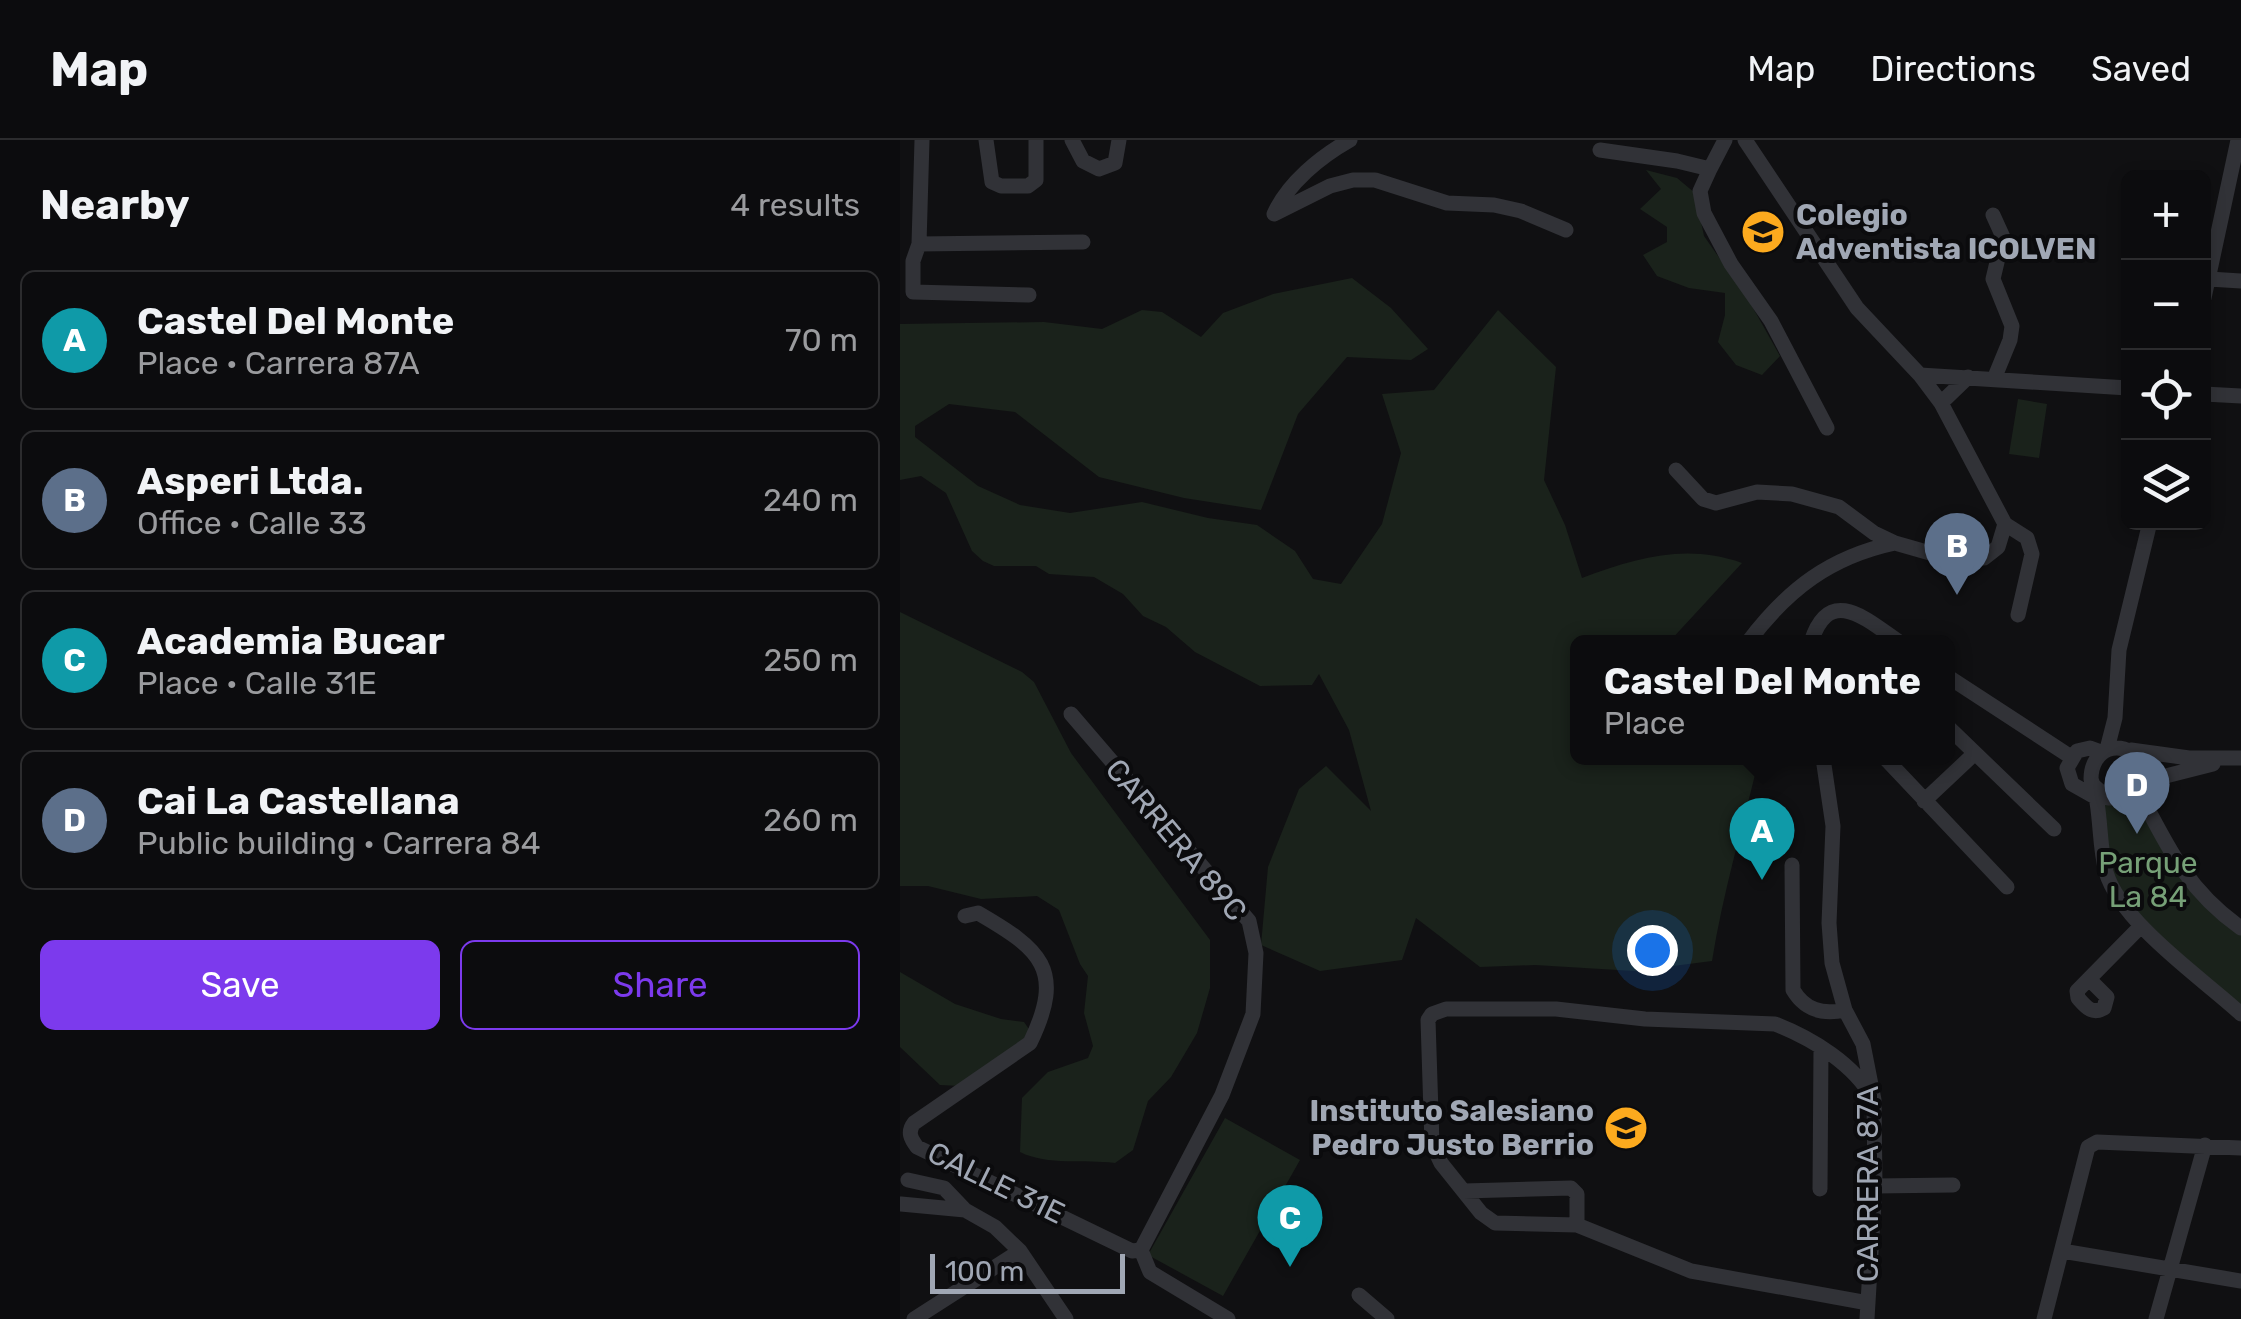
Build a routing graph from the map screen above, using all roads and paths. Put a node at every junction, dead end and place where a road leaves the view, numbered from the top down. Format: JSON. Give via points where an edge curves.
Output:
{"nodes":[{"id":1,"x":922,"y":140,"type":"edge"},
{"id":2,"x":986,"y":140,"type":"edge"},
{"id":3,"x":1036,"y":140,"type":"edge"},
{"id":4,"x":1072,"y":140,"type":"edge"},
{"id":5,"x":1119,"y":140,"type":"edge"},
{"id":6,"x":1350,"y":140,"type":"edge"},
{"id":7,"x":1726,"y":140,"type":"edge"},
{"id":8,"x":1745,"y":140,"type":"edge"},
{"id":9,"x":2238,"y":140,"type":"edge"},
{"id":10,"x":1600,"y":150,"type":"dead end"},
{"id":11,"x":1710,"y":169,"type":"junction"},
{"id":12,"x":1993,"y":214,"type":"dead end"},
{"id":13,"x":1566,"y":230,"type":"dead end"},
{"id":14,"x":1082,"y":242,"type":"dead end"},
{"id":15,"x":919,"y":244,"type":"junction"},
{"id":16,"x":2211,"y":269,"type":"edge"},
{"id":17,"x":2211,"y":279,"type":"edge"},
{"id":18,"x":2241,"y":281,"type":"edge"},
{"id":19,"x":1029,"y":295,"type":"dead end"},
{"id":20,"x":1920,"y":375,"type":"junction"},
{"id":21,"x":1968,"y":377,"type":"junction"},
{"id":22,"x":1994,"y":379,"type":"junction"},
{"id":23,"x":2121,"y":388,"type":"edge"},
{"id":24,"x":2211,"y":394,"type":"edge"},
{"id":25,"x":2241,"y":396,"type":"edge"},
{"id":26,"x":1941,"y":403,"type":"junction"},
{"id":27,"x":1827,"y":428,"type":"dead end"},
{"id":28,"x":1676,"y":470,"type":"dead end"},
{"id":29,"x":2005,"y":524,"type":"junction"},
{"id":30,"x":2148,"y":530,"type":"edge"},
{"id":31,"x":1895,"y":543,"type":"junction"},
{"id":32,"x":2018,"y":615,"type":"dead end"},
{"id":33,"x":1755,"y":635,"type":"edge"},
{"id":34,"x":1814,"y":635,"type":"edge"},
{"id":35,"x":1888,"y":635,"type":"edge"},
{"id":36,"x":1955,"y":681,"type":"edge"},
{"id":37,"x":1071,"y":714,"type":"dead end"},
{"id":38,"x":1955,"y":734,"type":"edge"},
{"id":39,"x":2241,"y":741,"type":"edge"},
{"id":40,"x":2115,"y":750,"type":"junction"},
{"id":41,"x":1975,"y":753,"type":"junction"},
{"id":42,"x":2071,"y":757,"type":"junction"},
{"id":43,"x":2238,"y":758,"type":"edge"},
{"id":44,"x":1824,"y":765,"type":"edge"},
{"id":45,"x":1891,"y":765,"type":"edge"},
{"id":46,"x":2140,"y":786,"type":"junction"},
{"id":47,"x":2095,"y":791,"type":"junction"},
{"id":48,"x":1924,"y":801,"type":"junction"},
{"id":49,"x":2054,"y":829,"type":"dead end"},
{"id":50,"x":1792,"y":865,"type":"dead end"},
{"id":51,"x":2007,"y":887,"type":"dead end"},
{"id":52,"x":965,"y":916,"type":"dead end"},
{"id":53,"x":2142,"y":926,"type":"junction"},
{"id":54,"x":2241,"y":928,"type":"edge"},
{"id":55,"x":2090,"y":980,"type":"dead end"},
{"id":56,"x":1845,"y":1010,"type":"junction"},
{"id":57,"x":2241,"y":1014,"type":"edge"},
{"id":58,"x":1821,"y":1049,"type":"junction"},
{"id":59,"x":1874,"y":1100,"type":"junction"},
{"id":60,"x":2204,"y":1146,"type":"junction"},
{"id":61,"x":2241,"y":1148,"type":"edge"},
{"id":62,"x":908,"y":1180,"type":"dead end"},
{"id":63,"x":1953,"y":1185,"type":"dead end"},
{"id":64,"x":1875,"y":1186,"type":"junction"},
{"id":65,"x":1820,"y":1189,"type":"dead end"},
{"id":66,"x":1464,"y":1191,"type":"junction"},
{"id":67,"x":901,"y":1204,"type":"edge"},
{"id":68,"x":965,"y":1210,"type":"junction"},
{"id":69,"x":1577,"y":1226,"type":"junction"},
{"id":70,"x":1141,"y":1250,"type":"junction"},
{"id":71,"x":1020,"y":1251,"type":"junction"},
{"id":72,"x":2062,"y":1251,"type":"junction"},
{"id":73,"x":2170,"y":1268,"type":"junction"},
{"id":74,"x":2241,"y":1281,"type":"edge"},
{"id":75,"x":1359,"y":1295,"type":"dead end"},
{"id":76,"x":1868,"y":1311,"type":"edge"},
{"id":77,"x":900,"y":1314,"type":"edge"},
{"id":78,"x":911,"y":1319,"type":"edge"},
{"id":79,"x":1066,"y":1319,"type":"edge"},
{"id":80,"x":1228,"y":1319,"type":"edge"},
{"id":81,"x":1387,"y":1319,"type":"edge"},
{"id":82,"x":2044,"y":1319,"type":"edge"},
{"id":83,"x":2156,"y":1319,"type":"edge"}],
"edges":[{"from":1,"to":15,"type":"street"},
{"from":2,"to":3,"type":"street","via":[[992,182],[1028,186],[1036,180]]},
{"from":4,"to":5,"type":"street","via":[[1083,161],[1099,170],[1115,163]]},
{"from":6,"to":13,"type":"street","via":[[1291,188],[1274,214],[1330,186],[1375,180],[1447,203],[1521,211]]},
{"from":7,"to":11,"type":"street"},
{"from":8,"to":20,"type":"street","via":[[1858,308]]},
{"from":9,"to":16,"type":"street"},
{"from":10,"to":11,"type":"street"},
{"from":11,"to":27,"type":"street","via":[[1700,191],[1704,213]]},
{"from":12,"to":22,"type":"street","via":[[2003,237],[1993,279],[2012,326]]},
{"from":14,"to":15,"type":"street"},
{"from":15,"to":19,"type":"street","via":[[914,294]]},
{"from":17,"to":18,"type":"street"},
{"from":20,"to":21,"type":"street"},
{"from":20,"to":26,"type":"street"},
{"from":21,"to":22,"type":"street"},
{"from":21,"to":26,"type":"street"},
{"from":22,"to":23,"type":"street"},
{"from":24,"to":25,"type":"street"},
{"from":26,"to":29,"type":"street"},
{"from":28,"to":31,"type":"street","via":[[1716,503],[1757,492],[1792,494],[1838,507]]},
{"from":29,"to":31,"type":"street","via":[[1998,546],[1970,561]]},
{"from":29,"to":32,"type":"street","via":[[2027,538],[2032,554]]},
{"from":30,"to":40,"type":"street","via":[[2119,650]]},
{"from":31,"to":33,"type":"street","via":[[1814,574]]},
{"from":34,"to":35,"type":"street","via":[[1822,617],[1844,609]]},
{"from":36,"to":42,"type":"street"},
{"from":37,"to":70,"type":"street","name":"CARRERA 89C","via":[[1248,922],[1256,953],[1254,1014],[1242,1046]]},
{"from":38,"to":41,"type":"street"},
{"from":39,"to":43,"type":"street"},
{"from":40,"to":42,"type":"street","via":[[2084,749]]},
{"from":40,"to":43,"type":"street"},
{"from":40,"to":46,"type":"street","via":[[2143,767]]},
{"from":40,"to":47,"type":"street","via":[[2092,764]]},
{"from":41,"to":48,"type":"street"},
{"from":41,"to":49,"type":"street"},
{"from":42,"to":47,"type":"street","via":[[2072,784]]},
{"from":43,"to":46,"type":"street"},
{"from":44,"to":56,"type":"street","name":"CARRERA 87A","via":[[1833,826],[1832,963]]},
{"from":45,"to":48,"type":"street"},
{"from":46,"to":47,"type":"street","via":[[2115,800]]},
{"from":46,"to":54,"type":"street","via":[[2184,876]]},
{"from":47,"to":53,"type":"street","via":[[2107,874]]},
{"from":48,"to":51,"type":"street"},
{"from":50,"to":56,"type":"street","via":[[1792,990],[1815,1011]]},
{"from":52,"to":70,"type":"street","name":"CALLE 31E","via":[[978,914],[1036,952],[1046,998],[1040,1023],[1030,1043],[914,1122],[910,1138]]},
{"from":53,"to":55,"type":"street"},
{"from":53,"to":57,"type":"street"},
{"from":56,"to":59,"type":"street","name":"CARRERA 87A","via":[[1863,1044]]},
{"from":58,"to":59,"type":"street","via":[[1864,1081]]},
{"from":58,"to":65,"type":"street"},
{"from":58,"to":66,"type":"street","via":[[1776,1024],[1439,1010],[1427,1032],[1432,1144]]},
{"from":59,"to":64,"type":"street","name":"CARRERA 87A"},
{"from":60,"to":61,"type":"street"},
{"from":60,"to":72,"type":"street","via":[[2088,1146]]},
{"from":60,"to":73,"type":"street"},
{"from":62,"to":68,"type":"street","via":[[944,1188]]},
{"from":63,"to":64,"type":"street"},
{"from":64,"to":76,"type":"street","name":"CARRERA 87A"},
{"from":66,"to":69,"type":"street","via":[[1495,1223]]},
{"from":66,"to":69,"type":"street","via":[[1572,1188]]},
{"from":67,"to":68,"type":"street"},
{"from":68,"to":71,"type":"street"},
{"from":69,"to":76,"type":"street","via":[[1692,1271]]},
{"from":70,"to":80,"type":"street","name":"CALLE 31E","via":[[1150,1272]]},
{"from":71,"to":78,"type":"street"},
{"from":71,"to":79,"type":"street"},
{"from":72,"to":73,"type":"street"},
{"from":72,"to":82,"type":"street"},
{"from":73,"to":74,"type":"street"},
{"from":73,"to":83,"type":"street"},
{"from":75,"to":81,"type":"street"},
{"from":77,"to":78,"type":"street"}]}
